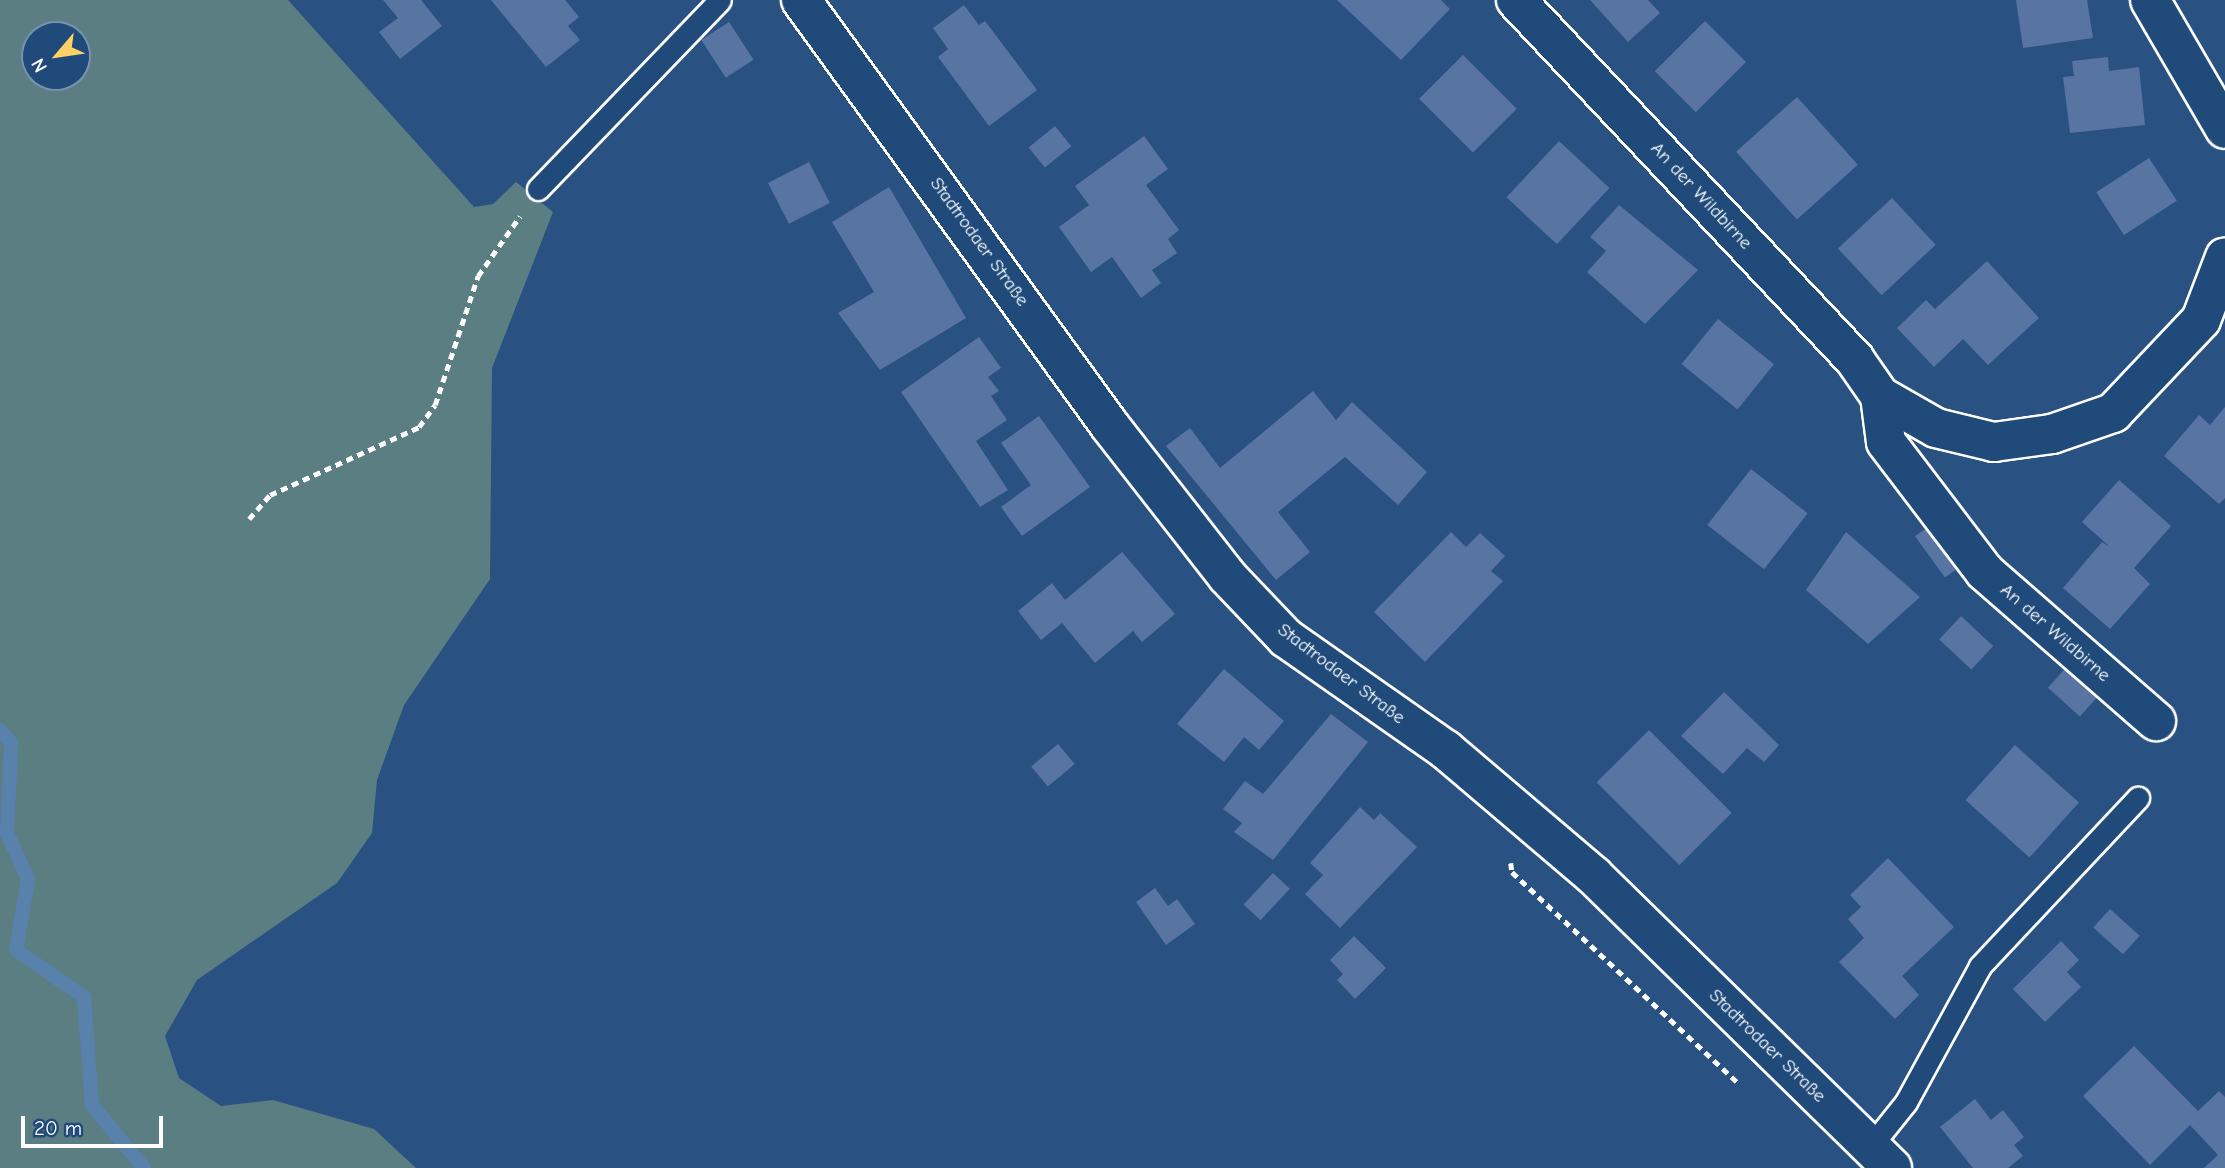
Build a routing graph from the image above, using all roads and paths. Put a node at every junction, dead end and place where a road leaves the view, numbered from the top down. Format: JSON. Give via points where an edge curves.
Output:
{"nodes":[{"id":1,"x":720,"y":0,"type":"edge"},
{"id":2,"x":801,"y":0,"type":"edge"},
{"id":3,"x":1516,"y":0,"type":"edge"},
{"id":4,"x":2150,"y":0,"type":"edge"},
{"id":5,"x":2225,"y":129,"type":"edge"},
{"id":6,"x":538,"y":189,"type":"joint"},
{"id":7,"x":2225,"y":257,"type":"edge"},
{"id":8,"x":1880,"y":396,"type":"junction"},
{"id":9,"x":249,"y":519,"type":"dead end"},
{"id":10,"x":2156,"y":721,"type":"dead end"},
{"id":11,"x":2138,"y":798,"type":"dead end"},
{"id":12,"x":1873,"y":1158,"type":"edge"}],
"edges":[{"from":1,"to":6,"type":"lane"},
{"from":2,"to":12,"type":"street","name":"Stadtrodaer Straße","via":[[1110,426],[1227,576],[1286,638],[1446,750],[1594,876]]},
{"from":3,"to":8,"type":"street","name":"An der Wildbirne","via":[[1855,360]]},
{"from":4,"to":5,"type":"street"},
{"from":6,"to":9,"type":"path","via":[[478,276],[435,405],[419,428],[270,495]]},
{"from":7,"to":8,"type":"street","name":"An der Wildbirne","via":[[2201,320],[2113,413],[2052,434],[1994,442],[1936,428]]},
{"from":8,"to":10,"type":"street","name":"An der Wildbirne","via":[[1886,442],[1985,572]]},
{"from":11,"to":12,"type":"lane","via":[[1980,966]]}]}
